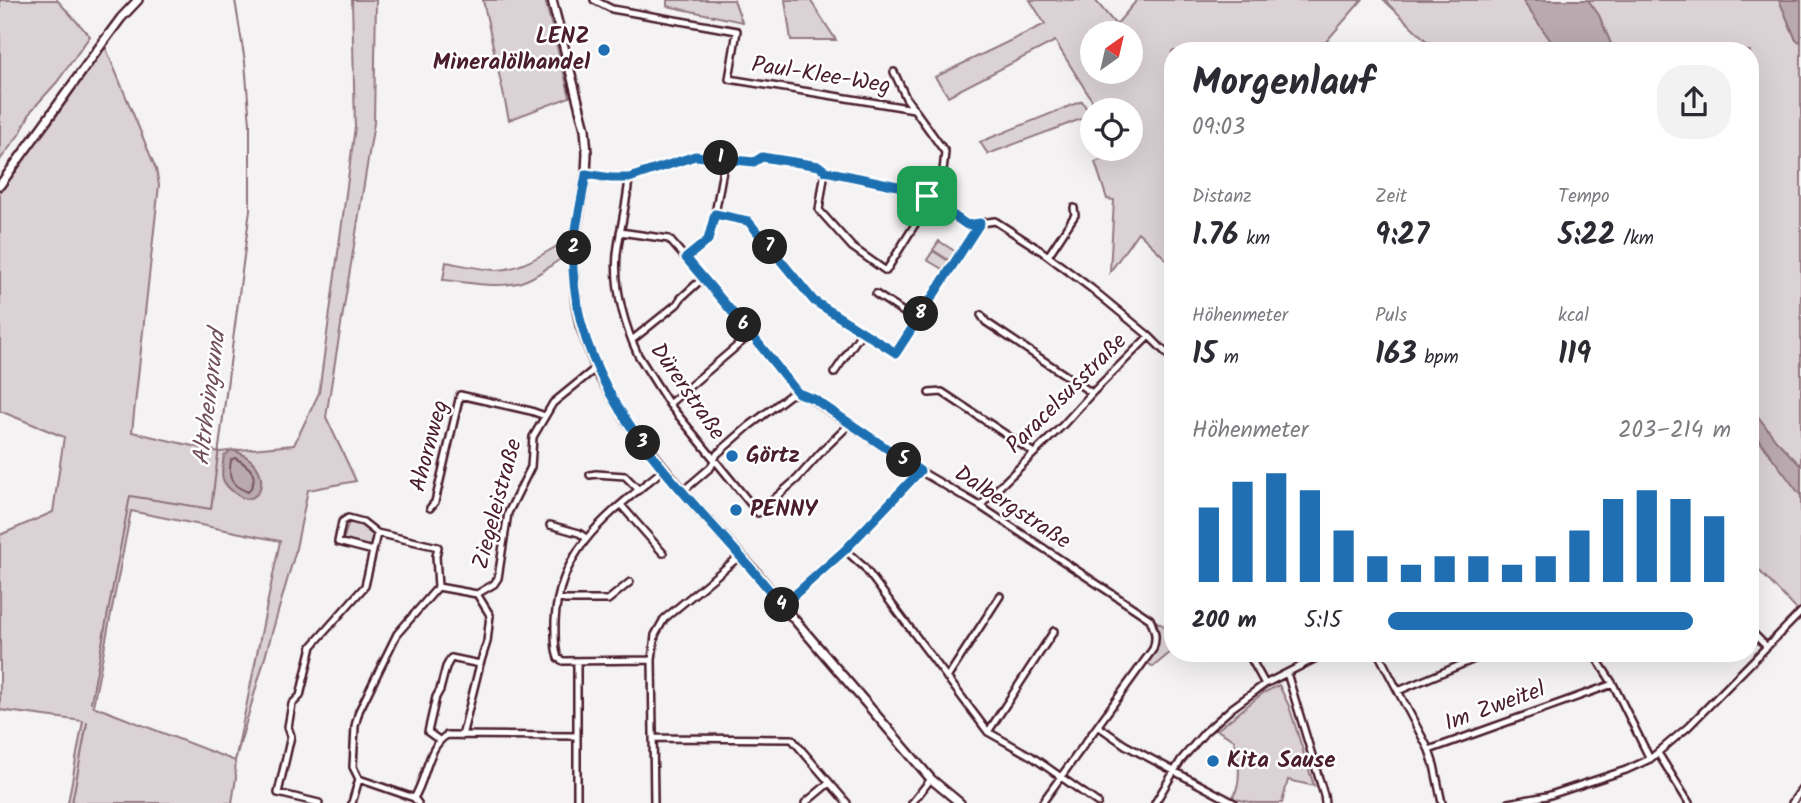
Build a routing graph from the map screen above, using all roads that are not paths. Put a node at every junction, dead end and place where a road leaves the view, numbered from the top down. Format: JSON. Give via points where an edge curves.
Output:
{"nodes":[{"id":1,"x":138,"y":0,"type":"edge"},
{"id":2,"x":552,"y":0,"type":"edge"},
{"id":3,"x":594,"y":0,"type":"edge"},
{"id":4,"x":894,"y":72,"type":"dead end"},
{"id":5,"x":914,"y":109,"type":"junction"},
{"id":6,"x":725,"y":159,"type":"junction"},
{"id":7,"x":825,"y":171,"type":"junction"},
{"id":8,"x":586,"y":174,"type":"junction"},
{"id":9,"x":629,"y":178,"type":"junction"},
{"id":10,"x":0,"y":185,"type":"edge"},
{"id":11,"x":931,"y":201,"type":"junction"},
{"id":12,"x":1074,"y":208,"type":"dead end"},
{"id":13,"x":715,"y":214,"type":"junction"},
{"id":14,"x":980,"y":223,"type":"junction"},
{"id":15,"x":620,"y":232,"type":"junction"},
{"id":16,"x":1048,"y":256,"type":"junction"},
{"id":17,"x":686,"y":258,"type":"junction"},
{"id":18,"x":703,"y":278,"type":"junction"},
{"id":19,"x":876,"y":294,"type":"dead end"},
{"id":20,"x":981,"y":315,"type":"dead end"},
{"id":21,"x":917,"y":321,"type":"junction"},
{"id":22,"x":862,"y":332,"type":"junction"},
{"id":23,"x":751,"y":334,"type":"junction"},
{"id":24,"x":1149,"y":336,"type":"junction"},
{"id":25,"x":632,"y":340,"type":"junction"},
{"id":26,"x":1164,"y":351,"type":"edge"},
{"id":27,"x":596,"y":368,"type":"junction"},
{"id":28,"x":834,"y":373,"type":"dead end"},
{"id":29,"x":798,"y":393,"type":"junction"},
{"id":30,"x":929,"y":393,"type":"dead end"},
{"id":31,"x":1092,"y":393,"type":"junction"},
{"id":32,"x":669,"y":404,"type":"junction"},
{"id":33,"x":545,"y":416,"type":"junction"},
{"id":34,"x":850,"y":424,"type":"junction"},
{"id":35,"x":1034,"y":453,"type":"junction"},
{"id":36,"x":714,"y":461,"type":"junction"},
{"id":37,"x":664,"y":469,"type":"junction"},
{"id":38,"x":920,"y":471,"type":"junction"},
{"id":39,"x":590,"y":475,"type":"dead end"},
{"id":40,"x":639,"y":489,"type":"junction"},
{"id":41,"x":683,"y":491,"type":"junction"},
{"id":42,"x":621,"y":505,"type":"junction"},
{"id":43,"x":980,"y":506,"type":"junction"},
{"id":44,"x":430,"y":508,"type":"dead end"},
{"id":45,"x":550,"y":525,"type":"dead end"},
{"id":46,"x":377,"y":533,"type":"junction"},
{"id":47,"x":586,"y":538,"type":"junction"},
{"id":48,"x":845,"y":550,"type":"junction"},
{"id":49,"x":373,"y":551,"type":"junction"},
{"id":50,"x":663,"y":554,"type":"dead end"},
{"id":51,"x":740,"y":556,"type":"junction"},
{"id":52,"x":630,"y":582,"type":"dead end"},
{"id":53,"x":438,"y":587,"type":"junction"},
{"id":54,"x":477,"y":594,"type":"junction"},
{"id":55,"x":1000,"y":596,"type":"dead end"},
{"id":56,"x":558,"y":598,"type":"junction"},
{"id":57,"x":782,"y":606,"type":"junction"},
{"id":58,"x":1801,"y":612,"type":"edge"},
{"id":59,"x":1054,"y":631,"type":"dead end"},
{"id":60,"x":1759,"y":639,"type":"edge"},
{"id":61,"x":1767,"y":647,"type":"junction"},
{"id":62,"x":1759,"y":655,"type":"edge"},
{"id":63,"x":652,"y":660,"type":"junction"},
{"id":64,"x":577,"y":661,"type":"junction"},
{"id":65,"x":1253,"y":662,"type":"edge"},
{"id":66,"x":1308,"y":662,"type":"edge"},
{"id":67,"x":1383,"y":662,"type":"edge"},
{"id":68,"x":1467,"y":662,"type":"edge"},
{"id":69,"x":1600,"y":662,"type":"edge"},
{"id":70,"x":1752,"y":662,"type":"edge"},
{"id":71,"x":480,"y":664,"type":"junction"},
{"id":72,"x":1287,"y":673,"type":"junction"},
{"id":73,"x":947,"y":678,"type":"junction"},
{"id":74,"x":1265,"y":684,"type":"junction"},
{"id":75,"x":1614,"y":684,"type":"junction"},
{"id":76,"x":1398,"y":691,"type":"junction"},
{"id":77,"x":1098,"y":726,"type":"junction"},
{"id":78,"x":988,"y":733,"type":"junction"},
{"id":79,"x":462,"y":736,"type":"junction"},
{"id":80,"x":577,"y":736,"type":"junction"},
{"id":81,"x":653,"y":738,"type":"junction"},
{"id":82,"x":439,"y":740,"type":"junction"},
{"id":83,"x":1429,"y":750,"type":"junction"},
{"id":84,"x":1658,"y":753,"type":"junction"},
{"id":85,"x":1650,"y":759,"type":"junction"},
{"id":86,"x":1174,"y":771,"type":"junction"},
{"id":87,"x":1061,"y":778,"type":"junction"},
{"id":88,"x":359,"y":779,"type":"junction"},
{"id":89,"x":931,"y":779,"type":"junction"},
{"id":90,"x":829,"y":783,"type":"junction"},
{"id":91,"x":1801,"y":790,"type":"edge"},
{"id":92,"x":278,"y":793,"type":"junction"},
{"id":93,"x":1547,"y":796,"type":"junction"},
{"id":94,"x":416,"y":800,"type":"edge"},
{"id":95,"x":275,"y":803,"type":"edge"},
{"id":96,"x":319,"y":803,"type":"edge"},
{"id":97,"x":352,"y":803,"type":"edge"},
{"id":98,"x":577,"y":803,"type":"edge"},
{"id":99,"x":654,"y":803,"type":"edge"},
{"id":100,"x":805,"y":803,"type":"edge"},
{"id":101,"x":847,"y":803,"type":"edge"},
{"id":102,"x":912,"y":803,"type":"edge"},
{"id":103,"x":960,"y":803,"type":"edge"},
{"id":104,"x":1042,"y":803,"type":"edge"},
{"id":105,"x":1098,"y":803,"type":"edge"},
{"id":106,"x":1156,"y":803,"type":"edge"},
{"id":107,"x":1231,"y":803,"type":"edge"},
{"id":108,"x":1325,"y":803,"type":"edge"},
{"id":109,"x":1442,"y":803,"type":"edge"},
{"id":110,"x":1508,"y":803,"type":"edge"},
{"id":111,"x":1550,"y":803,"type":"edge"},
{"id":112,"x":1689,"y":803,"type":"edge"},
{"id":113,"x":1792,"y":803,"type":"edge"}],
"edges":[{"from":1,"to":10,"type":"street"},
{"from":2,"to":8,"type":"street","via":[[585,129]]},
{"from":3,"to":5,"type":"street","name":"Paul-Klee-Weg","via":[[612,9],[737,30],[729,79]]},
{"from":4,"to":5,"type":"street","name":"Paul-Klee-Weg"},
{"from":5,"to":11,"type":"street","name":"Paul-Klee-Weg","via":[[944,152],[942,181]]},
{"from":6,"to":7,"type":"street","via":[[754,162],[762,157],[819,166]]},
{"from":6,"to":9,"type":"street","via":[[695,156]]},
{"from":6,"to":13,"type":"street"},
{"from":7,"to":11,"type":"street","via":[[917,190]]},
{"from":7,"to":11,"type":"street","name":"Paul-Klee-Weg","via":[[819,210],[852,247],[886,271]]},
{"from":8,"to":9,"type":"street"},
{"from":8,"to":27,"type":"street","via":[[573,268],[580,325]]},
{"from":9,"to":15,"type":"street","name":"Dürerstraße"},
{"from":11,"to":14,"type":"street","via":[[967,225]]},
{"from":12,"to":16,"type":"street","via":[[1075,215]]},
{"from":13,"to":17,"type":"street","via":[[708,240]]},
{"from":13,"to":22,"type":"street","via":[[748,221],[814,301]]},
{"from":14,"to":16,"type":"street","via":[[995,221]]},
{"from":14,"to":21,"type":"street"},
{"from":15,"to":17,"type":"street","via":[[669,239]]},
{"from":15,"to":25,"type":"street","name":"Dürerstraße","via":[[618,296]]},
{"from":16,"to":24,"type":"street"},
{"from":17,"to":18,"type":"street"},
{"from":18,"to":23,"type":"street"},
{"from":18,"to":25,"type":"street"},
{"from":19,"to":21,"type":"street"},
{"from":20,"to":31,"type":"street","via":[[986,323]]},
{"from":21,"to":22,"type":"street","via":[[896,353]]},
{"from":22,"to":28,"type":"street"},
{"from":23,"to":29,"type":"street"},
{"from":23,"to":32,"type":"street"},
{"from":24,"to":26,"type":"street"},
{"from":24,"to":31,"type":"street","name":"Paracelsusstraße"},
{"from":25,"to":32,"type":"street","name":"Dürerstraße"},
{"from":27,"to":33,"type":"street","name":"Ziegeleistraße"},
{"from":27,"to":37,"type":"street","via":[[627,422]]},
{"from":29,"to":34,"type":"street","name":"Dalbergstraße"},
{"from":29,"to":36,"type":"street","via":[[749,426]]},
{"from":30,"to":35,"type":"street","via":[[942,392]]},
{"from":31,"to":35,"type":"street","name":"Paracelsusstraße"},
{"from":32,"to":36,"type":"street","name":"Dürerstraße"},
{"from":33,"to":44,"type":"street","name":"Ahornweg","via":[[460,395]]},
{"from":33,"to":54,"type":"street","name":"Ziegeleistraße","via":[[533,438],[531,467],[508,513],[498,578]]},
{"from":34,"to":36,"type":"street","name":"Dürerstraße","via":[[758,513]]},
{"from":34,"to":38,"type":"street","name":"Dalbergstraße"},
{"from":35,"to":43,"type":"street","name":"Paracelsusstraße"},
{"from":36,"to":41,"type":"street"},
{"from":37,"to":40,"type":"street"},
{"from":37,"to":41,"type":"street"},
{"from":38,"to":43,"type":"street","name":"Dalbergstraße"},
{"from":38,"to":48,"type":"street"},
{"from":39,"to":40,"type":"street","via":[[625,476]]},
{"from":40,"to":42,"type":"street"},
{"from":41,"to":51,"type":"street"},
{"from":42,"to":47,"type":"street"},
{"from":42,"to":50,"type":"street"},
{"from":43,"to":77,"type":"street","name":"Dalbergstraße","via":[[1150,619],[1156,632],[1153,649]]},
{"from":45,"to":47,"type":"street"},
{"from":46,"to":49,"type":"street"},
{"from":46,"to":49,"type":"street","via":[[363,522],[348,518],[342,522],[338,542]]},
{"from":46,"to":53,"type":"street","via":[[438,547]]},
{"from":47,"to":56,"type":"street"},
{"from":48,"to":57,"type":"street"},
{"from":48,"to":73,"type":"street","via":[[864,567]]},
{"from":49,"to":92,"type":"street","via":[[365,586],[312,646],[300,696],[292,704],[291,736]]},
{"from":51,"to":57,"type":"street"},
{"from":51,"to":63,"type":"street","via":[[664,619]]},
{"from":52,"to":56,"type":"street","via":[[608,600]]},
{"from":53,"to":54,"type":"street","name":"Ziegeleistraße"},
{"from":53,"to":88,"type":"street","via":[[397,634],[359,711],[353,767]]},
{"from":54,"to":71,"type":"street","via":[[490,615]]},
{"from":55,"to":73,"type":"street"},
{"from":56,"to":64,"type":"street","via":[[556,655],[563,661]]},
{"from":57,"to":89,"type":"street"},
{"from":58,"to":61,"type":"street"},
{"from":59,"to":78,"type":"street"},
{"from":60,"to":61,"type":"street"},
{"from":61,"to":62,"type":"street"},
{"from":63,"to":64,"type":"street"},
{"from":63,"to":81,"type":"street"},
{"from":64,"to":80,"type":"street"},
{"from":65,"to":74,"type":"street"},
{"from":66,"to":72,"type":"street"},
{"from":67,"to":76,"type":"street"},
{"from":68,"to":76,"type":"street"},
{"from":69,"to":75,"type":"street"},
{"from":70,"to":84,"type":"street"},
{"from":71,"to":79,"type":"street"},
{"from":71,"to":82,"type":"street","via":[[451,658],[446,667],[428,732]]},
{"from":72,"to":74,"type":"street"},
{"from":72,"to":108,"type":"street"},
{"from":73,"to":78,"type":"street"},
{"from":74,"to":86,"type":"street","via":[[1205,732]]},
{"from":75,"to":83,"type":"street","name":"Im Zweitel"},
{"from":75,"to":85,"type":"street"},
{"from":76,"to":83,"type":"street"},
{"from":77,"to":86,"type":"street"},
{"from":77,"to":87,"type":"street","name":"Dalbergstraße"},
{"from":78,"to":87,"type":"street"},
{"from":79,"to":80,"type":"street"},
{"from":79,"to":82,"type":"street","via":[[447,735]]},
{"from":80,"to":98,"type":"street"},
{"from":81,"to":90,"type":"street","via":[[792,739]]},
{"from":81,"to":99,"type":"street"},
{"from":82,"to":94,"type":"street"},
{"from":83,"to":109,"type":"street"},
{"from":84,"to":85,"type":"street"},
{"from":84,"to":112,"type":"street"},
{"from":85,"to":93,"type":"street"},
{"from":86,"to":106,"type":"street"},
{"from":86,"to":107,"type":"street"},
{"from":87,"to":104,"type":"street","name":"Dalbergstraße"},
{"from":87,"to":105,"type":"street"},
{"from":88,"to":94,"type":"street"},
{"from":88,"to":97,"type":"street"},
{"from":89,"to":102,"type":"street"},
{"from":89,"to":103,"type":"street"},
{"from":90,"to":100,"type":"street"},
{"from":90,"to":101,"type":"street"},
{"from":91,"to":113,"type":"street"},
{"from":92,"to":95,"type":"street"},
{"from":92,"to":96,"type":"street"},
{"from":93,"to":110,"type":"street"},
{"from":93,"to":111,"type":"street"}]}
